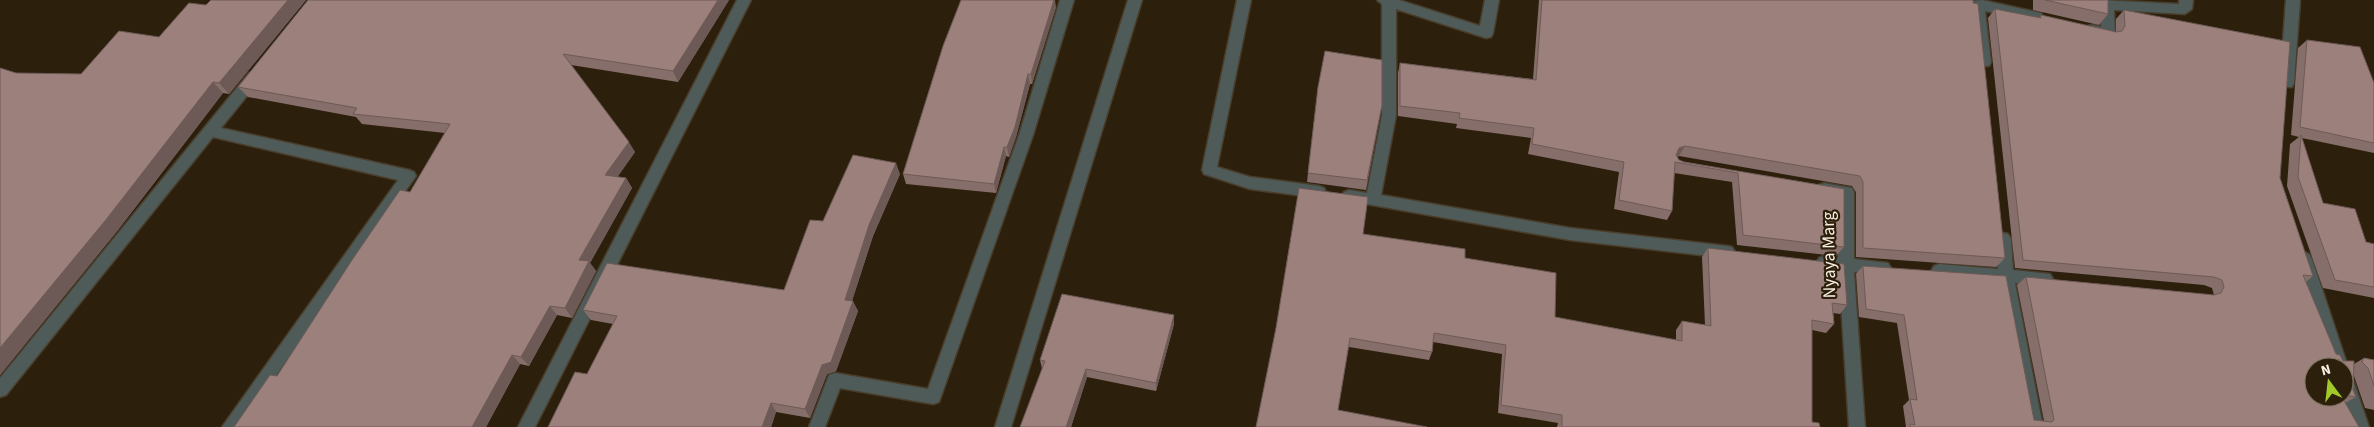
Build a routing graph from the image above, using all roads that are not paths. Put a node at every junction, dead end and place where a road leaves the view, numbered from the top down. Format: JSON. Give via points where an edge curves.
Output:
{"nodes":[{"id":1,"x":744,"y":0,"type":"edge"},
{"id":2,"x":1067,"y":0,"type":"edge"},
{"id":3,"x":1135,"y":0,"type":"edge"},
{"id":4,"x":1244,"y":0,"type":"edge"},
{"id":5,"x":1492,"y":0,"type":"edge"},
{"id":6,"x":2186,"y":0,"type":"edge"},
{"id":7,"x":2293,"y":0,"type":"edge"},
{"id":8,"x":1388,"y":1,"type":"edge"},
{"id":9,"x":2107,"y":2,"type":"edge"},
{"id":10,"x":2052,"y":21,"type":"edge"},
{"id":11,"x":2080,"y":27,"type":"edge"},
{"id":12,"x":260,"y":69,"type":"edge"},
{"id":13,"x":1985,"y":72,"type":"edge"},
{"id":14,"x":2285,"y":98,"type":"edge"},
{"id":15,"x":210,"y":130,"type":"junction"},
{"id":16,"x":1809,"y":186,"type":"edge"},
{"id":17,"x":1373,"y":199,"type":"junction"},
{"id":18,"x":2001,"y":227,"type":"edge"},
{"id":19,"x":2300,"y":249,"type":"edge"},
{"id":20,"x":1737,"y":253,"type":"edge"},
{"id":21,"x":1806,"y":261,"type":"edge"},
{"id":22,"x":1846,"y":265,"type":"junction"},
{"id":23,"x":1902,"y":269,"type":"edge"},
{"id":24,"x":1921,"y":270,"type":"edge"},
{"id":25,"x":2006,"y":276,"type":"junction"},
{"id":26,"x":2056,"y":280,"type":"edge"},
{"id":27,"x":2337,"y":357,"type":"edge"},
{"id":28,"x":0,"y":390,"type":"edge"},
{"id":29,"x":2354,"y":406,"type":"edge"},
{"id":30,"x":230,"y":427,"type":"edge"},
{"id":31,"x":526,"y":427,"type":"edge"},
{"id":32,"x":817,"y":427,"type":"edge"},
{"id":33,"x":1003,"y":427,"type":"edge"},
{"id":34,"x":1856,"y":427,"type":"edge"},
{"id":35,"x":2035,"y":427,"type":"edge"},
{"id":36,"x":2361,"y":427,"type":"edge"}],
"edges":[{"from":1,"to":31,"type":"street"},
{"from":2,"to":32,"type":"street","via":[[1026,135],[933,397],[835,380]]},
{"from":3,"to":33,"type":"street"},
{"from":4,"to":17,"type":"street","via":[[1209,170],[1250,183]]},
{"from":5,"to":8,"type":"street","via":[[1486,32]]},
{"from":6,"to":9,"type":"street","via":[[2185,9]]},
{"from":7,"to":14,"type":"street"},
{"from":8,"to":17,"type":"street","via":[[1389,116]]},
{"from":9,"to":11,"type":"street","via":[[2108,34]]},
{"from":10,"to":13,"type":"street","via":[[1978,4]]},
{"from":12,"to":15,"type":"street"},
{"from":15,"to":28,"type":"street"},
{"from":15,"to":30,"type":"street","via":[[409,176]]},
{"from":16,"to":22,"type":"street","name":"Nyaya Marg","via":[[1847,192]]},
{"from":17,"to":20,"type":"street","via":[[1570,234]]},
{"from":18,"to":25,"type":"street"},
{"from":19,"to":27,"type":"street"},
{"from":21,"to":22,"type":"street"},
{"from":22,"to":23,"type":"street"},
{"from":22,"to":34,"type":"street","name":"Nyaya Marg"},
{"from":24,"to":25,"type":"street"},
{"from":25,"to":26,"type":"street"},
{"from":25,"to":35,"type":"street"},
{"from":29,"to":36,"type":"street"}]}
